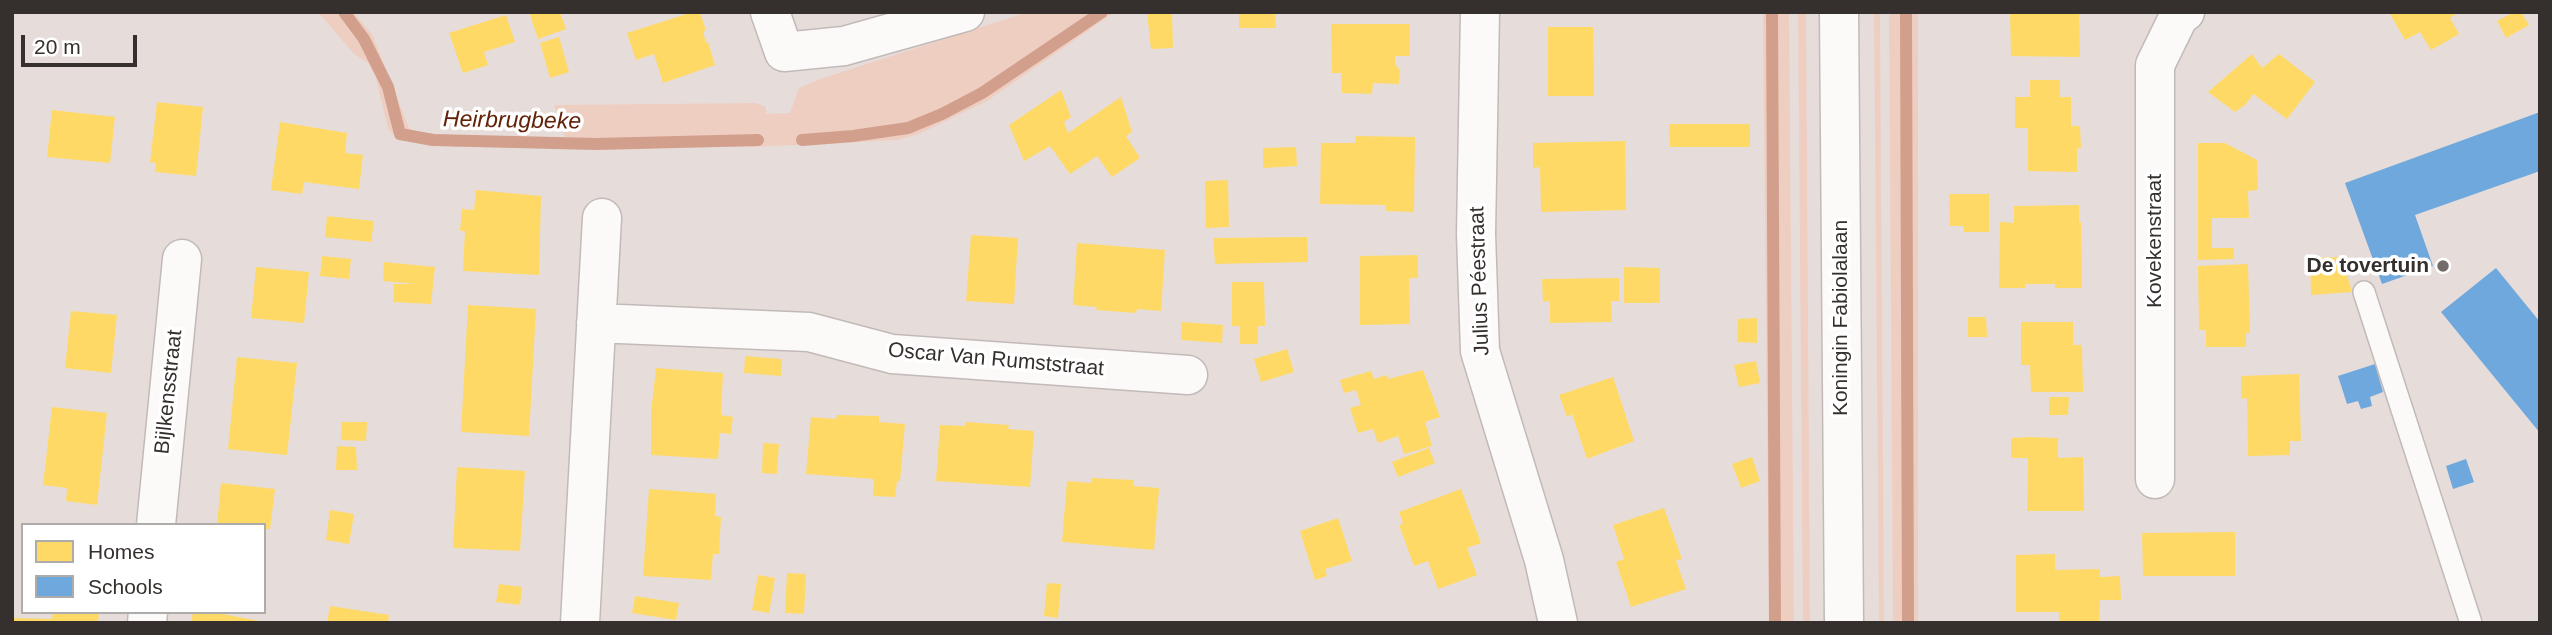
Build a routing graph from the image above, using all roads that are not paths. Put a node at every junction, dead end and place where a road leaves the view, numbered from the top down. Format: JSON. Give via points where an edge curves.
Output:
{"nodes":[{"id":1,"x":770,"y":12,"type":"edge"},
{"id":2,"x":965,"y":12,"type":"edge"},
{"id":3,"x":1480,"y":12,"type":"edge"},
{"id":4,"x":1839,"y":12,"type":"edge"},
{"id":5,"x":2185,"y":12,"type":"edge"},
{"id":6,"x":602,"y":218,"type":"dead end"},
{"id":7,"x":182,"y":259,"type":"dead end"},
{"id":8,"x":2364,"y":292,"type":"dead end"},
{"id":9,"x":596,"y":323,"type":"junction"},
{"id":10,"x":1188,"y":375,"type":"dead end"},
{"id":11,"x":2155,"y":479,"type":"dead end"},
{"id":12,"x":156,"y":523,"type":"edge"},
{"id":13,"x":580,"y":623,"type":"edge"},
{"id":14,"x":1558,"y":623,"type":"edge"},
{"id":15,"x":1844,"y":623,"type":"edge"},
{"id":16,"x":2471,"y":623,"type":"edge"}],
"edges":[{"from":1,"to":2,"type":"street","via":[[784,52],[844,46]]},
{"from":3,"to":14,"type":"street","name":"Julius Péestraat","via":[[1476,234],[1480,351],[1544,560]]},
{"from":4,"to":15,"type":"street","name":"Koningin Fabiolalaan"},
{"from":5,"to":11,"type":"street","name":"Kovekenstraat","via":[[2155,65]]},
{"from":6,"to":9,"type":"street"},
{"from":7,"to":12,"type":"street","name":"Bijlkensstraat"},
{"from":8,"to":16,"type":"lane"},
{"from":9,"to":10,"type":"street","name":"Oscar Van Rumststraat","via":[[809,332],[892,354]]},
{"from":9,"to":13,"type":"street"}]}
